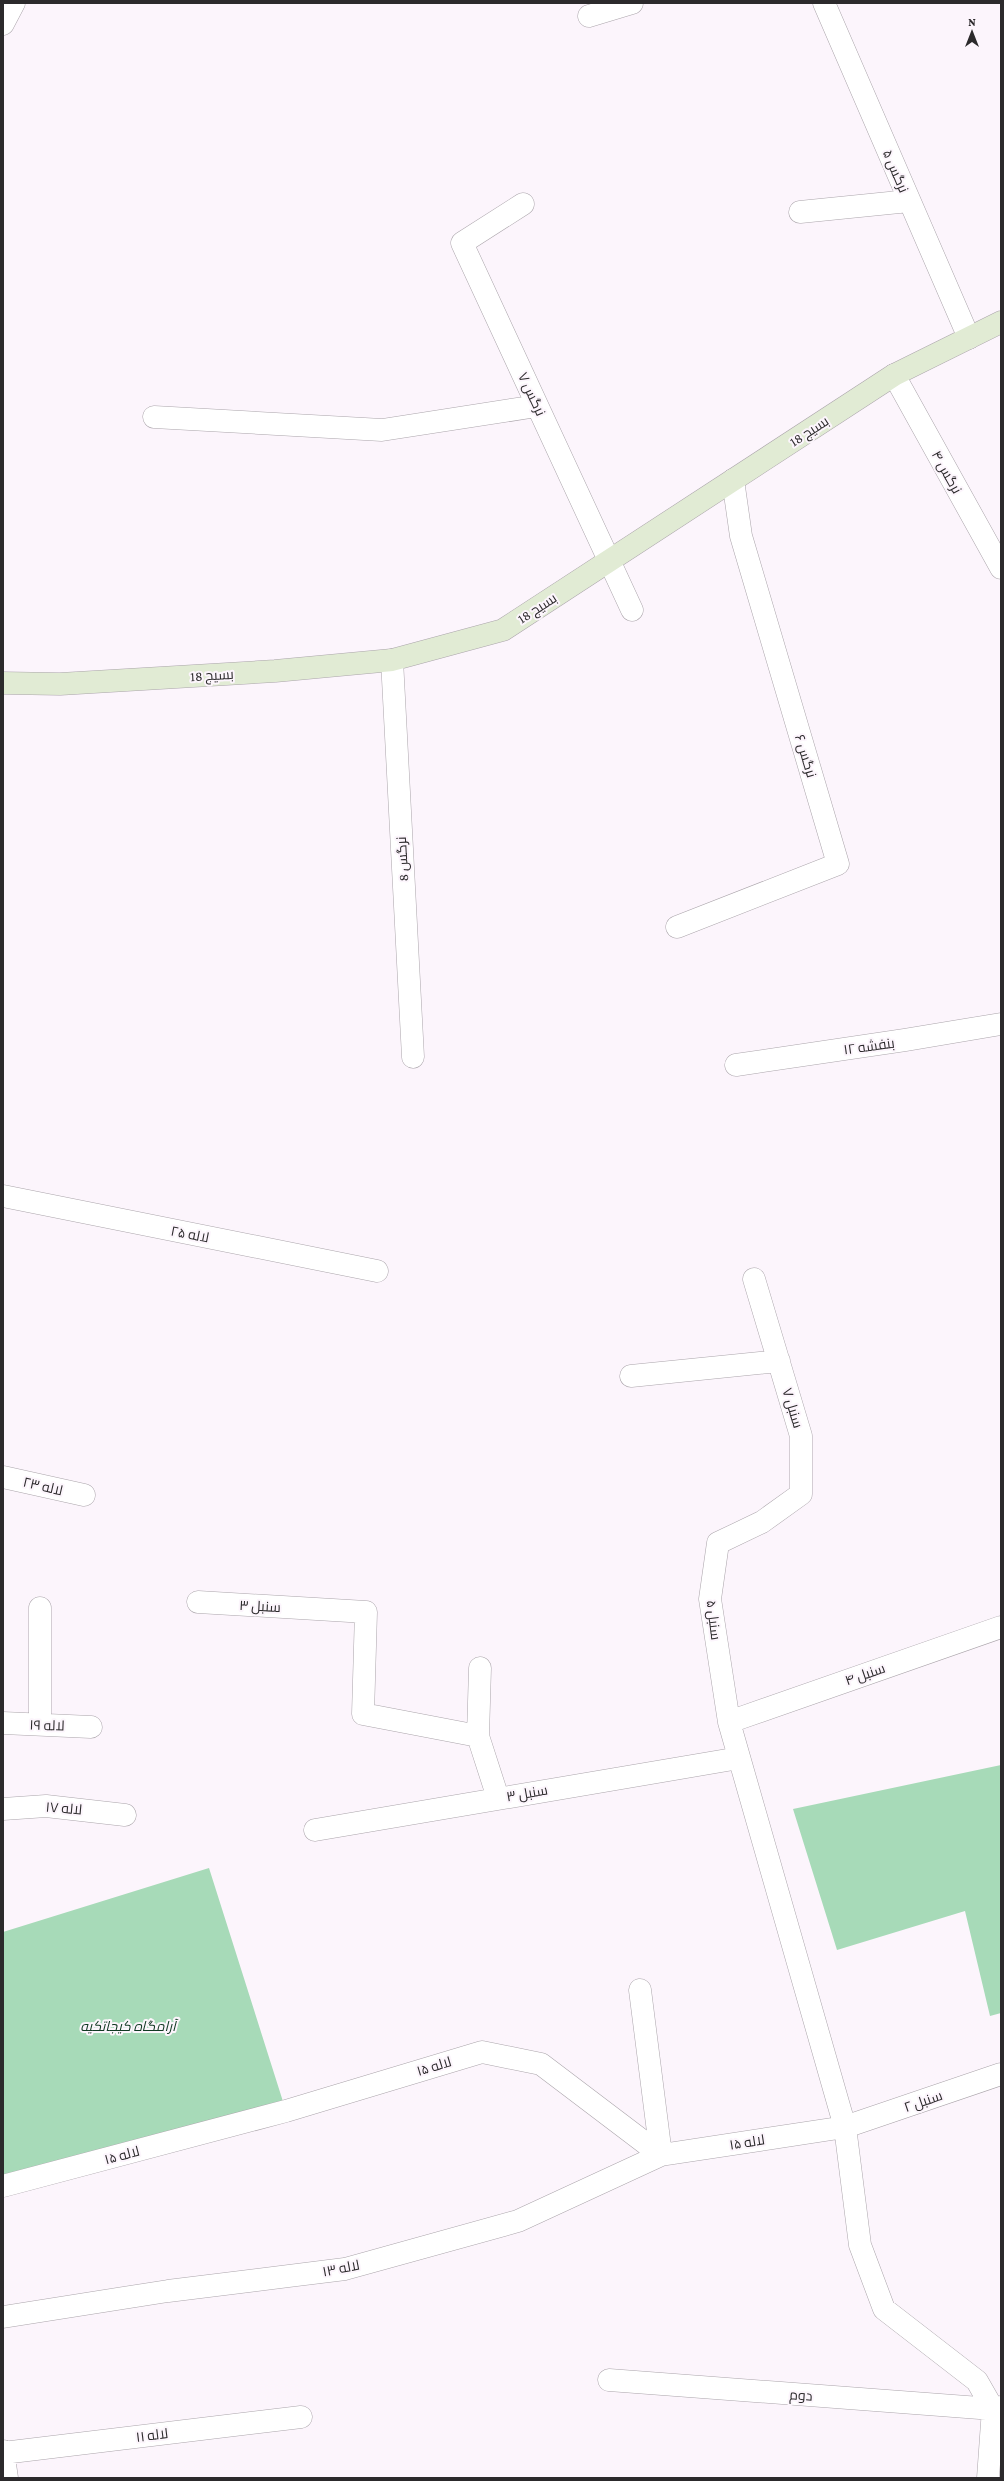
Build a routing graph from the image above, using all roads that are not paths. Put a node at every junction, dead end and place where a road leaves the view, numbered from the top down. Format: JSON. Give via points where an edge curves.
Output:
{"nodes":[{"id":1,"x":14,"y":3,"type":"edge"},
{"id":2,"x":632,"y":3,"type":"edge"},
{"id":3,"x":824,"y":3,"type":"edge"},
{"id":4,"x":589,"y":16,"type":"dead end"},
{"id":5,"x":3,"y":24,"type":"edge"},
{"id":6,"x":908,"y":201,"type":"junction"},
{"id":7,"x":523,"y":204,"type":"dead end"},
{"id":8,"x":800,"y":212,"type":"dead end"},
{"id":9,"x":1001,"y":322,"type":"edge"},
{"id":10,"x":969,"y":338,"type":"junction"},
{"id":11,"x":894,"y":375,"type":"junction"},
{"id":12,"x":537,"y":406,"type":"junction"},
{"id":13,"x":154,"y":417,"type":"dead end"},
{"id":14,"x":733,"y":480,"type":"junction"},
{"id":15,"x":609,"y":561,"type":"junction"},
{"id":16,"x":1001,"y":568,"type":"edge"},
{"id":17,"x":632,"y":610,"type":"dead end"},
{"id":18,"x":392,"y":660,"type":"junction"},
{"id":19,"x":3,"y":683,"type":"edge"},
{"id":20,"x":677,"y":927,"type":"dead end"},
{"id":21,"x":1001,"y":1024,"type":"edge"},
{"id":22,"x":413,"y":1057,"type":"dead end"},
{"id":23,"x":736,"y":1065,"type":"dead end"},
{"id":24,"x":3,"y":1196,"type":"edge"},
{"id":25,"x":377,"y":1271,"type":"dead end"},
{"id":26,"x":754,"y":1279,"type":"dead end"},
{"id":27,"x":779,"y":1361,"type":"junction"},
{"id":28,"x":632,"y":1376,"type":"dead end"},
{"id":29,"x":3,"y":1477,"type":"edge"},
{"id":30,"x":84,"y":1495,"type":"dead end"},
{"id":31,"x":762,"y":1522,"type":"joint"},
{"id":32,"x":198,"y":1602,"type":"dead end"},
{"id":33,"x":40,"y":1608,"type":"dead end"},
{"id":34,"x":1001,"y":1627,"type":"edge"},
{"id":35,"x":480,"y":1668,"type":"dead end"},
{"id":36,"x":729,"y":1722,"type":"junction"},
{"id":37,"x":3,"y":1723,"type":"edge"},
{"id":38,"x":40,"y":1724,"type":"junction"},
{"id":39,"x":91,"y":1727,"type":"dead end"},
{"id":40,"x":478,"y":1736,"type":"junction"},
{"id":41,"x":740,"y":1758,"type":"junction"},
{"id":42,"x":498,"y":1798,"type":"junction"},
{"id":43,"x":3,"y":1809,"type":"edge"},
{"id":44,"x":126,"y":1815,"type":"dead end"},
{"id":45,"x":315,"y":1830,"type":"dead end"},
{"id":46,"x":640,"y":1990,"type":"dead end"},
{"id":47,"x":1001,"y":2074,"type":"edge"},
{"id":48,"x":845,"y":2127,"type":"junction"},
{"id":49,"x":661,"y":2155,"type":"junction"},
{"id":50,"x":3,"y":2186,"type":"edge"},
{"id":51,"x":3,"y":2317,"type":"edge"},
{"id":52,"x":609,"y":2380,"type":"dead end"},
{"id":53,"x":997,"y":2408,"type":"edge"},
{"id":54,"x":301,"y":2418,"type":"dead end"},
{"id":55,"x":3,"y":2452,"type":"edge"},
{"id":56,"x":7,"y":2478,"type":"edge"},
{"id":57,"x":988,"y":2478,"type":"edge"}],
"edges":[{"from":1,"to":5,"type":"street"},
{"from":2,"to":4,"type":"street"},
{"from":3,"to":6,"type":"street","name":"نرگس ۵"},
{"from":6,"to":8,"type":"street"},
{"from":6,"to":10,"type":"street","name":"نرگس ۵"},
{"from":7,"to":12,"type":"street","name":"نرگس ۷","via":[[462,243]]},
{"from":9,"to":10,"type":"street","name":"بسیج 18"},
{"from":10,"to":11,"type":"street","name":"بسیج 18"},
{"from":11,"to":14,"type":"street","name":"بسیج 18"},
{"from":11,"to":16,"type":"street","name":"نرگس ۴"},
{"from":12,"to":13,"type":"street","via":[[382,430]]},
{"from":12,"to":15,"type":"street","name":"نرگس ۷"},
{"from":14,"to":15,"type":"street","name":"بسیج 18"},
{"from":14,"to":20,"type":"street","name":"نرگس ۶","via":[[741,536],[838,864]]},
{"from":15,"to":17,"type":"street","name":"نرگس ۷"},
{"from":15,"to":18,"type":"street","name":"بسیج 18","via":[[503,630]]},
{"from":18,"to":19,"type":"street","name":"بسیج 18","via":[[275,671],[60,684]]},
{"from":18,"to":22,"type":"street","name":"نرگس 8"},
{"from":21,"to":23,"type":"street","name":"بنفشه ۱۲"},
{"from":24,"to":25,"type":"street","name":"لاله ۲۵"},
{"from":26,"to":27,"type":"street","name":"سنبل ۷"},
{"from":27,"to":28,"type":"street"},
{"from":27,"to":31,"type":"street","name":"سنبل ۷","via":[[801,1436],[801,1494]]},
{"from":29,"to":30,"type":"street","name":"لاله ۲۳"},
{"from":31,"to":36,"type":"street","name":"سنبل ۵","via":[[718,1543],[710,1598]]},
{"from":32,"to":40,"type":"street","name":"سنبل ۳","via":[[366,1612],[363,1714]]},
{"from":33,"to":38,"type":"street"},
{"from":34,"to":36,"type":"street","name":"سنبل ۴"},
{"from":35,"to":40,"type":"street"},
{"from":36,"to":41,"type":"street"},
{"from":37,"to":38,"type":"street","name":"لاله ۱۹"},
{"from":38,"to":39,"type":"street","name":"لاله ۱۹"},
{"from":40,"to":42,"type":"street"},
{"from":41,"to":42,"type":"street","name":"سنبل ۳"},
{"from":41,"to":48,"type":"street"},
{"from":42,"to":45,"type":"street","name":"سنبل ۳"},
{"from":43,"to":44,"type":"street","name":"لاله ۱۷","via":[[46,1806]]},
{"from":46,"to":49,"type":"street"},
{"from":47,"to":48,"type":"street","name":"سنبل ۲"},
{"from":48,"to":49,"type":"street","name":"لاله ۱۵"},
{"from":48,"to":53,"type":"street","via":[[860,2245],[884,2309],[977,2381]]},
{"from":49,"to":50,"type":"street","name":"لاله ۱۵","via":[[541,2064],[482,2052],[286,2111]]},
{"from":49,"to":51,"type":"street","name":"لاله ۱۳","via":[[518,2221],[345,2269],[168,2291]]},
{"from":52,"to":53,"type":"street","name":"دوم"},
{"from":53,"to":57,"type":"street"},
{"from":54,"to":55,"type":"street","name":"لاله ۱۱"},
{"from":55,"to":56,"type":"street"}]}
